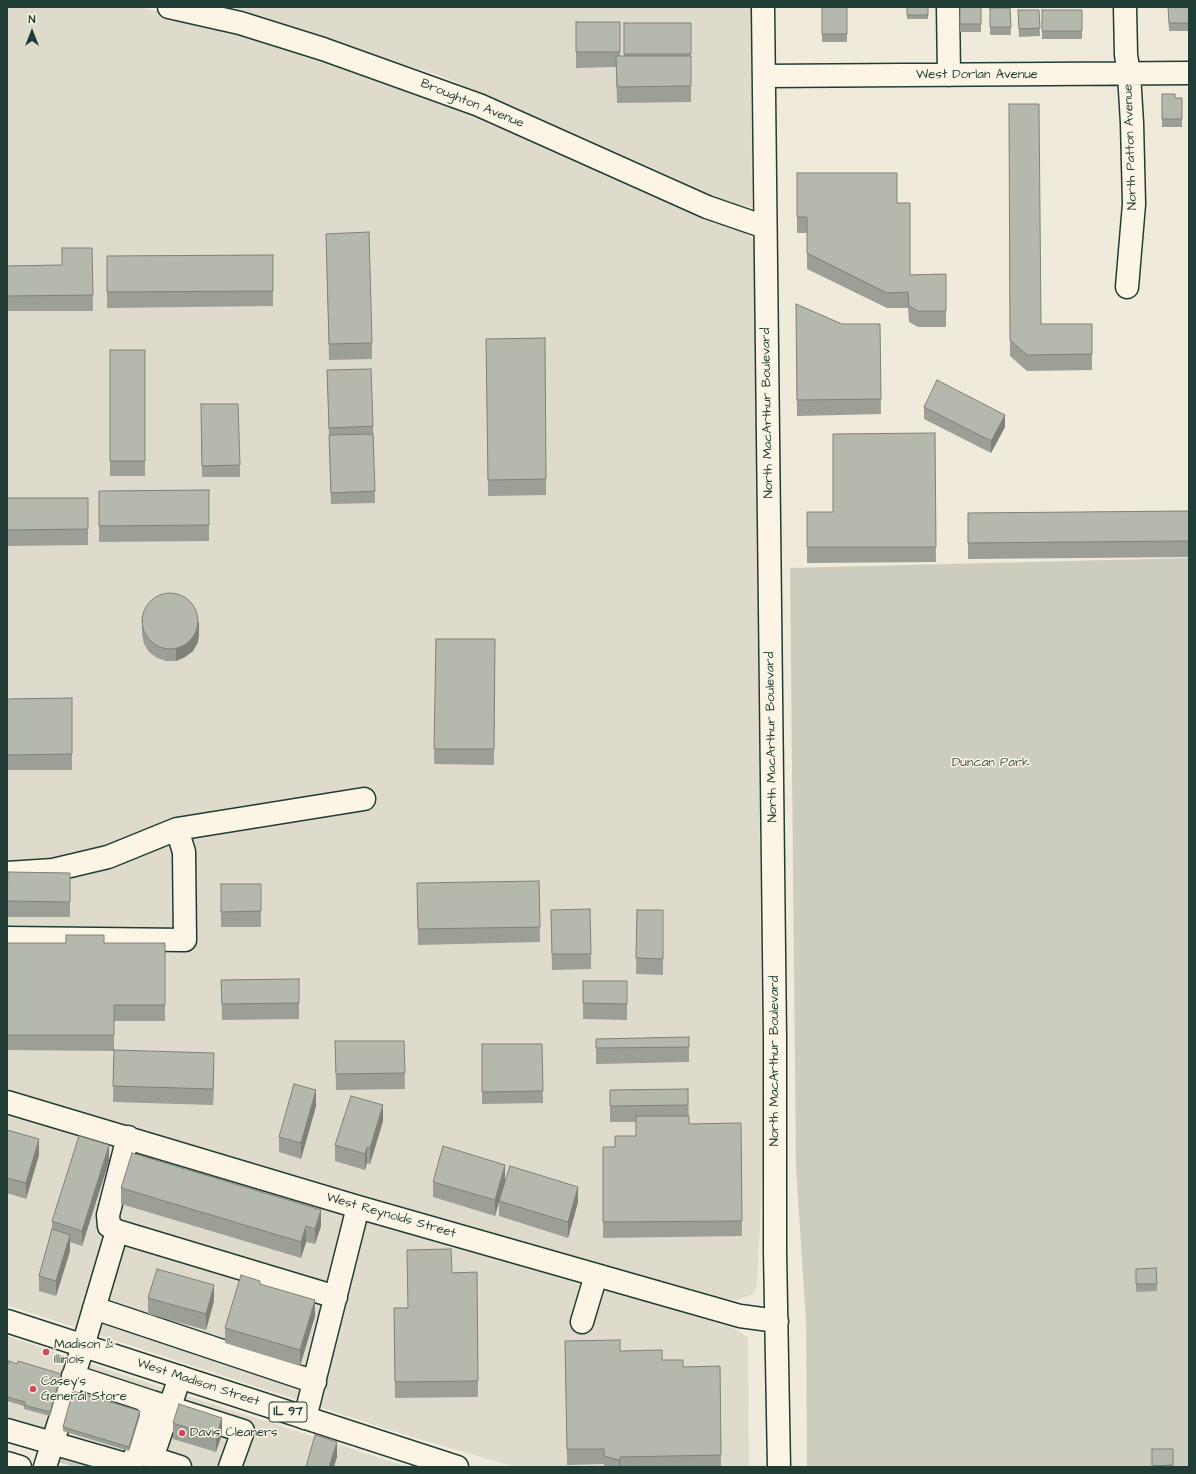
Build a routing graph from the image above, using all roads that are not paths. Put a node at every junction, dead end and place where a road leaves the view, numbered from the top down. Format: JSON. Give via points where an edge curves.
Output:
{"nodes":[{"id":1,"x":169,"y":7,"type":"edge"},
{"id":2,"x":763,"y":7,"type":"edge"},
{"id":3,"x":948,"y":7,"type":"edge"},
{"id":4,"x":1125,"y":7,"type":"edge"},
{"id":5,"x":1189,"y":73,"type":"edge"},
{"id":6,"x":1129,"y":74,"type":"junction"},
{"id":7,"x":949,"y":75,"type":"junction"},
{"id":8,"x":764,"y":76,"type":"junction"},
{"id":9,"x":765,"y":227,"type":"junction"},
{"id":10,"x":1127,"y":287,"type":"dead end"},
{"id":11,"x":364,"y":799,"type":"dead end"},
{"id":12,"x":177,"y":829,"type":"junction"},
{"id":13,"x":7,"y":873,"type":"edge"},
{"id":14,"x":7,"y":938,"type":"edge"},
{"id":15,"x":7,"y":1102,"type":"edge"},
{"id":16,"x":128,"y":1137,"type":"junction"},
{"id":17,"x":358,"y":1207,"type":"junction"},
{"id":18,"x":117,"y":1231,"type":"junction"},
{"id":19,"x":596,"y":1275,"type":"junction"},
{"id":20,"x":336,"y":1297,"type":"junction"},
{"id":21,"x":94,"y":1308,"type":"junction"},
{"id":22,"x":7,"y":1321,"type":"edge"},
{"id":23,"x":777,"y":1321,"type":"junction"},
{"id":24,"x":582,"y":1322,"type":"dead end"},
{"id":25,"x":83,"y":1346,"type":"junction"},
{"id":26,"x":142,"y":1364,"type":"junction"},
{"id":27,"x":73,"y":1376,"type":"junction"},
{"id":28,"x":180,"y":1377,"type":"junction"},
{"id":29,"x":315,"y":1382,"type":"junction"},
{"id":30,"x":129,"y":1403,"type":"junction"},
{"id":31,"x":161,"y":1404,"type":"junction"},
{"id":32,"x":306,"y":1418,"type":"junction"},
{"id":33,"x":7,"y":1430,"type":"edge"},
{"id":34,"x":52,"y":1442,"type":"junction"},
{"id":35,"x":112,"y":1458,"type":"edge"},
{"id":36,"x":420,"y":1461,"type":"edge"},
{"id":37,"x":7,"y":1463,"type":"edge"},
{"id":38,"x":167,"y":1465,"type":"edge"},
{"id":39,"x":20,"y":1467,"type":"edge"},
{"id":40,"x":45,"y":1467,"type":"edge"},
{"id":41,"x":230,"y":1467,"type":"edge"},
{"id":42,"x":457,"y":1467,"type":"edge"},
{"id":43,"x":779,"y":1467,"type":"edge"}],
"edges":[{"from":1,"to":9,"type":"street","name":"Broughton Avenue","via":[[240,23],[323,49],[479,105],[707,207]]},
{"from":2,"to":8,"type":"street","name":"North MacArthur Boulevard"},
{"from":3,"to":7,"type":"street"},
{"from":4,"to":6,"type":"street","name":"North Patton Avenue"},
{"from":5,"to":6,"type":"street","name":"West Dorlan Avenue"},
{"from":6,"to":7,"type":"street","name":"West Dorlan Avenue"},
{"from":6,"to":10,"type":"street","name":"North Patton Avenue","via":[[1134,204]]},
{"from":7,"to":8,"type":"street","name":"West Dorlan Avenue"},
{"from":8,"to":9,"type":"street","name":"North MacArthur Boulevard"},
{"from":9,"to":23,"type":"street","name":"North MacArthur Boulevard"},
{"from":11,"to":12,"type":"street"},
{"from":12,"to":13,"type":"street","via":[[108,857],[53,870]]},
{"from":12,"to":14,"type":"street","via":[[184,852],[185,940]]},
{"from":15,"to":16,"type":"street","name":"West Reynolds Street"},
{"from":16,"to":17,"type":"street","name":"West Reynolds Street"},
{"from":16,"to":18,"type":"street","via":[[108,1215],[109,1226]]},
{"from":17,"to":19,"type":"street","name":"West Reynolds Street"},
{"from":17,"to":20,"type":"street"},
{"from":18,"to":20,"type":"street"},
{"from":18,"to":21,"type":"street"},
{"from":19,"to":23,"type":"street","name":"West Reynolds Street","via":[[740,1316]]},
{"from":19,"to":24,"type":"street"},
{"from":20,"to":29,"type":"street"},
{"from":21,"to":25,"type":"street"},
{"from":21,"to":29,"type":"street"},
{"from":22,"to":25,"type":"street","name":"West Madison Street","number":"IL 97"},
{"from":23,"to":43,"type":"street","name":"North MacArthur Boulevard"},
{"from":25,"to":26,"type":"street","name":"West Madison Street","number":"IL 97"},
{"from":25,"to":27,"type":"street"},
{"from":26,"to":28,"type":"street","name":"West Madison Street","number":"IL 97"},
{"from":26,"to":30,"type":"street"},
{"from":27,"to":30,"type":"street","via":[[98,1393]]},
{"from":27,"to":34,"type":"street"},
{"from":28,"to":31,"type":"street"},
{"from":28,"to":32,"type":"street","name":"West Madison Street","number":"IL 97"},
{"from":29,"to":32,"type":"street"},
{"from":30,"to":31,"type":"street"},
{"from":31,"to":35,"type":"street","via":[[132,1466]]},
{"from":31,"to":38,"type":"street","via":[[152,1458]]},
{"from":31,"to":41,"type":"street","via":[[243,1431]]},
{"from":32,"to":36,"type":"street","name":"West Madison Street","number":"IL 97"},
{"from":33,"to":34,"type":"street"},
{"from":34,"to":35,"type":"street","via":[[83,1444]]},
{"from":34,"to":40,"type":"street"},
{"from":36,"to":42,"type":"street","name":"West Madison Street","number":"IL 97"},
{"from":37,"to":39,"type":"street"}]}
